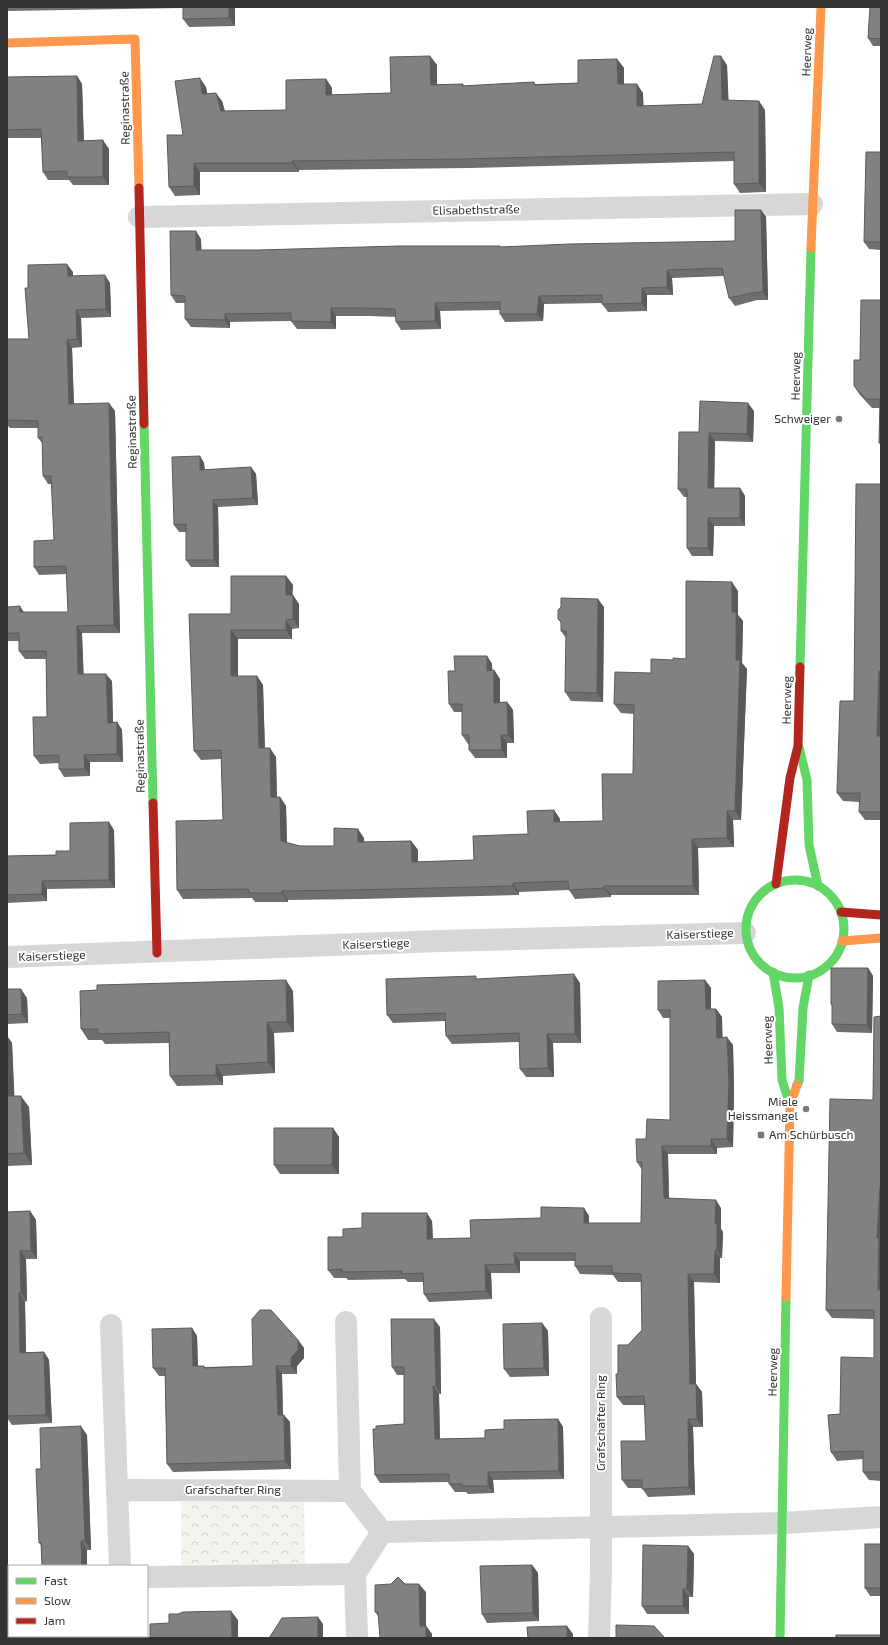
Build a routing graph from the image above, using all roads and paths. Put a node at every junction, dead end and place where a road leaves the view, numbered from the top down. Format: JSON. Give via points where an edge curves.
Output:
{"nodes":[{"id":1,"x":820,"y":7,"type":"edge"},
{"id":2,"x":7,"y":43,"type":"edge"},
{"id":3,"x":812,"y":204,"type":"junction"},
{"id":4,"x":139,"y":216,"type":"junction"},
{"id":5,"x":798,"y":746,"type":"junction"},
{"id":6,"x":776,"y":884,"type":"junction"},
{"id":7,"x":818,"y":886,"type":"junction"},
{"id":8,"x":841,"y":912,"type":"junction"},
{"id":9,"x":881,"y":915,"type":"edge"},
{"id":10,"x":745,"y":933,"type":"junction"},
{"id":11,"x":881,"y":938,"type":"edge"},
{"id":12,"x":842,"y":941,"type":"junction"},
{"id":13,"x":157,"y":953,"type":"junction"},
{"id":14,"x":7,"y":957,"type":"edge"},
{"id":15,"x":773,"y":972,"type":"junction"},
{"id":16,"x":809,"y":975,"type":"junction"},
{"id":17,"x":790,"y":1106,"type":"junction"},
{"id":18,"x":601,"y":1318,"type":"dead end"},
{"id":19,"x":346,"y":1322,"type":"dead end"},
{"id":20,"x":111,"y":1325,"type":"dead end"},
{"id":21,"x":117,"y":1490,"type":"junction"},
{"id":22,"x":350,"y":1491,"type":"junction"},
{"id":23,"x":881,"y":1517,"type":"edge"},
{"id":24,"x":783,"y":1523,"type":"junction"},
{"id":25,"x":601,"y":1528,"type":"junction"},
{"id":26,"x":382,"y":1532,"type":"junction"},
{"id":27,"x":120,"y":1565,"type":"edge"},
{"id":28,"x":355,"y":1574,"type":"junction"},
{"id":29,"x":148,"y":1577,"type":"edge"},
{"id":30,"x":357,"y":1638,"type":"edge"},
{"id":31,"x":599,"y":1638,"type":"edge"},
{"id":32,"x":780,"y":1638,"type":"edge"}],
"edges":[{"from":1,"to":3,"type":"street","name":"Heerweg"},
{"from":2,"to":4,"type":"street","name":"Reginastraße","via":[[135,39]]},
{"from":3,"to":4,"type":"street","name":"Elisabethstraße"},
{"from":3,"to":5,"type":"street","name":"Heerweg"},
{"from":4,"to":13,"type":"street","name":"Reginastraße"},
{"from":5,"to":6,"type":"street","name":"Heerweg","via":[[790,778]]},
{"from":5,"to":7,"type":"street","name":"Heerweg","via":[[807,780],[809,845]]},
{"from":6,"to":7,"type":"street","via":[[808,881]]},
{"from":6,"to":10,"type":"street","via":[[757,896],[747,913]]},
{"from":7,"to":8,"type":"street","via":[[834,898]]},
{"from":8,"to":9,"type":"street"},
{"from":8,"to":12,"type":"street","via":[[844,927]]},
{"from":10,"to":13,"type":"street","name":"Kaiserstiege","via":[[440,941]]},
{"from":10,"to":15,"type":"street","via":[[748,946],[756,959]]},
{"from":11,"to":12,"type":"street"},
{"from":12,"to":16,"type":"street","via":[[829,964]]},
{"from":13,"to":14,"type":"street","name":"Kaiserstiege"},
{"from":15,"to":16,"type":"street","via":[[791,977]]},
{"from":15,"to":17,"type":"street","name":"Heerweg","via":[[779,1008],[782,1080]]},
{"from":16,"to":17,"type":"street","name":"Heerweg","via":[[803,1008],[799,1081]]},
{"from":17,"to":24,"type":"street","name":"Heerweg"},
{"from":18,"to":25,"type":"street","name":"Grafschafter Ring"},
{"from":19,"to":22,"type":"street"},
{"from":20,"to":21,"type":"street"},
{"from":21,"to":22,"type":"street","name":"Grafschafter Ring"},
{"from":21,"to":27,"type":"street"},
{"from":22,"to":26,"type":"street"},
{"from":23,"to":24,"type":"street"},
{"from":24,"to":25,"type":"street"},
{"from":24,"to":32,"type":"street","name":"Heerweg"},
{"from":25,"to":26,"type":"street"},
{"from":25,"to":31,"type":"street","name":"Grafschafter Ring"},
{"from":26,"to":28,"type":"street"},
{"from":28,"to":29,"type":"street"},
{"from":28,"to":30,"type":"street"}]}
